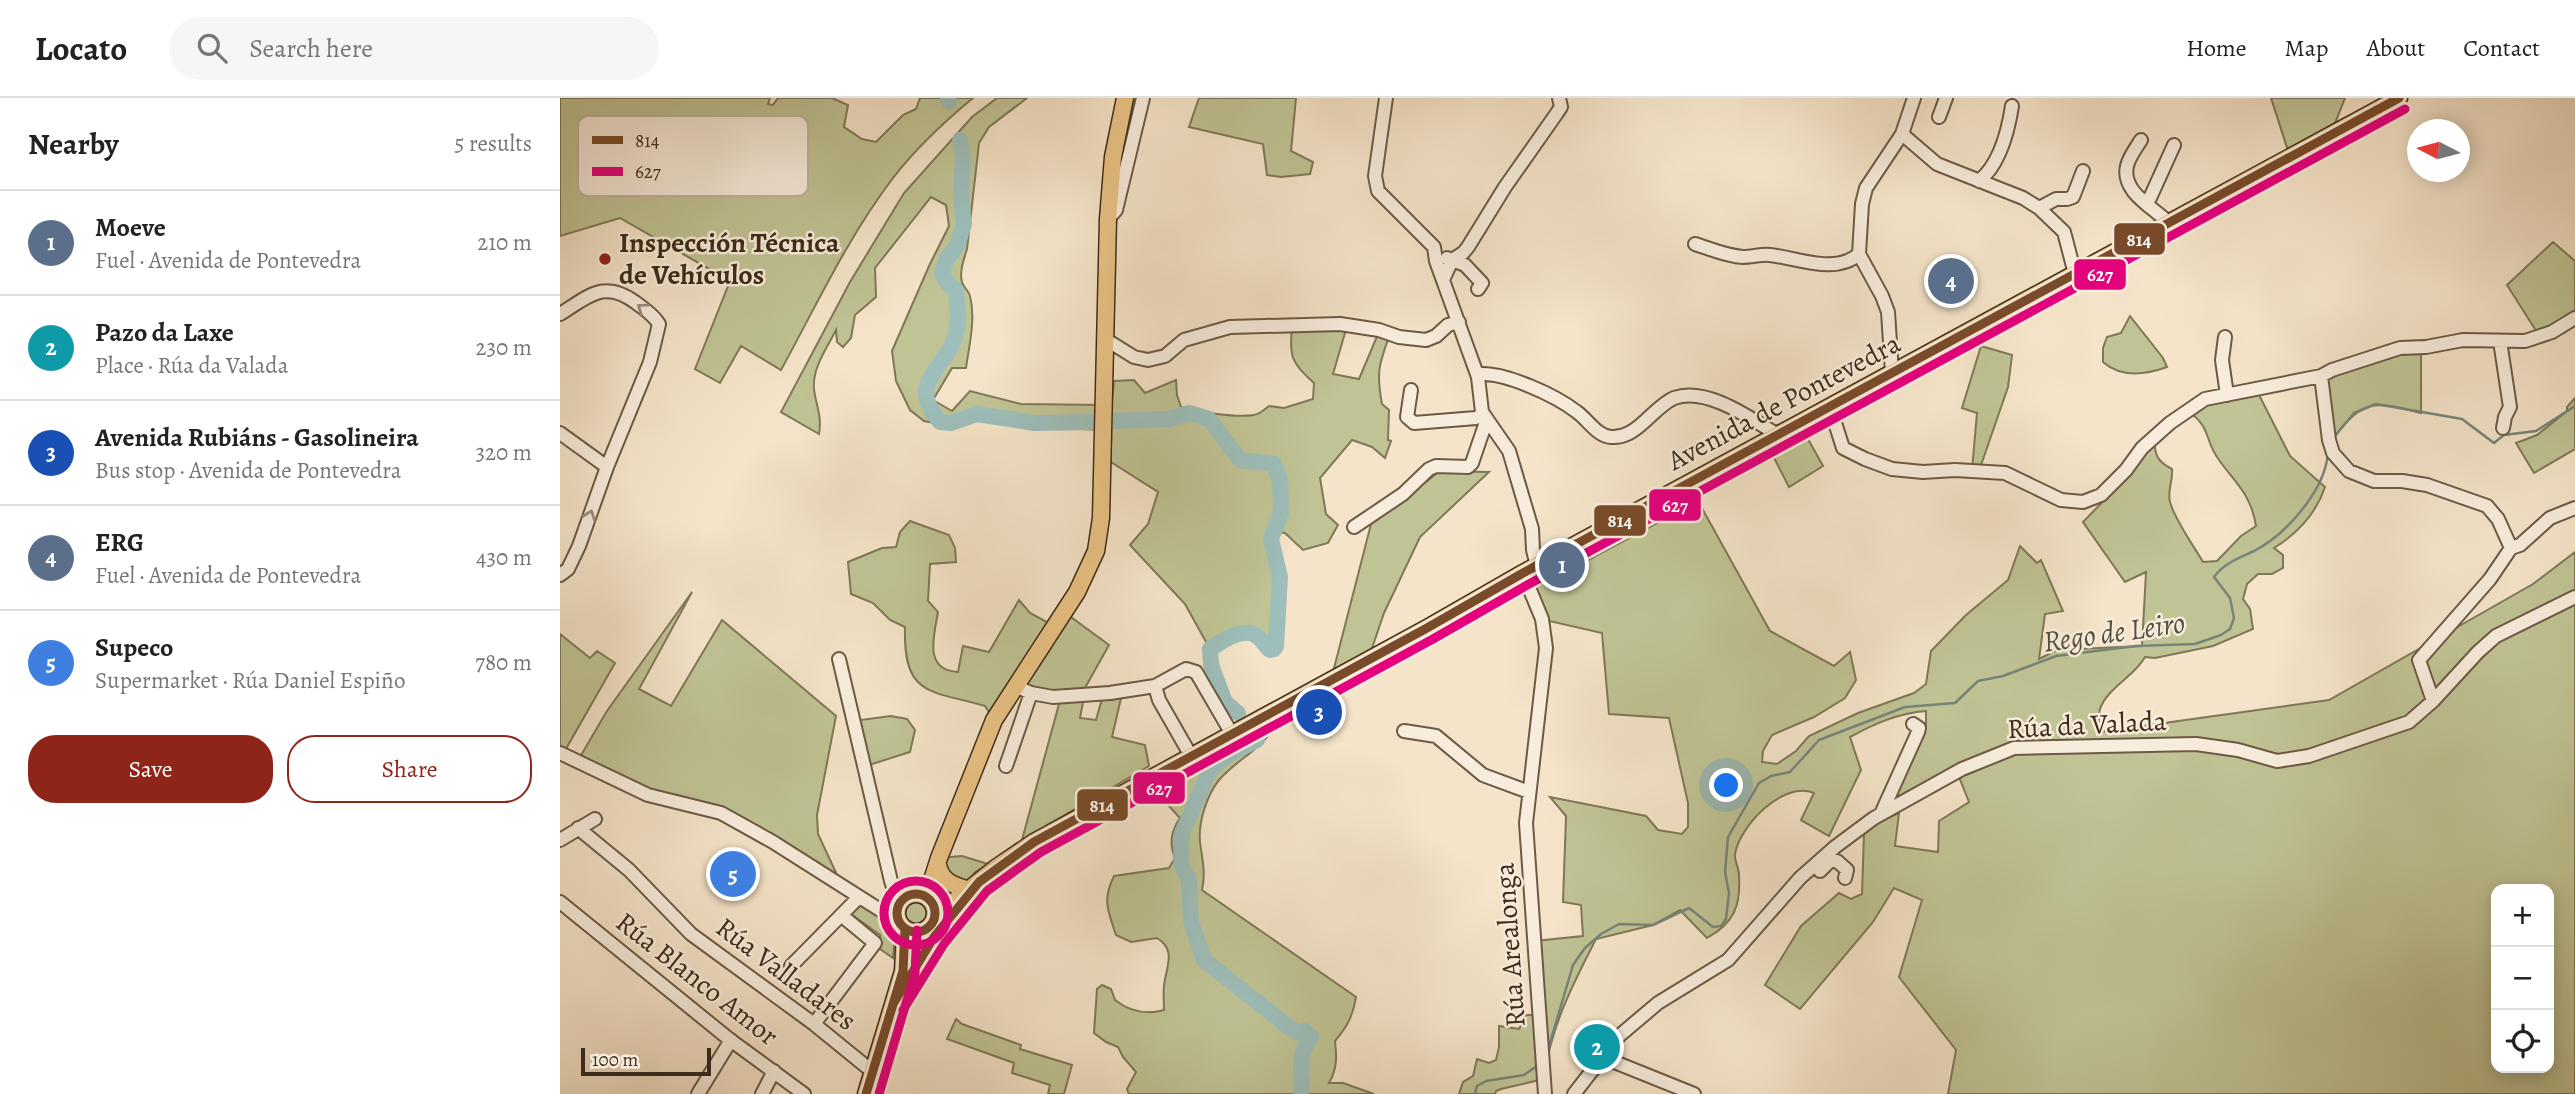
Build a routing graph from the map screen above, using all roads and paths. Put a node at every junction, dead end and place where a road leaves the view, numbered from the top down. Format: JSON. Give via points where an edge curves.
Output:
{"nodes":[{"id":1,"x":1125,"y":98,"type":"edge"},
{"id":2,"x":1143,"y":98,"type":"edge"},
{"id":3,"x":1386,"y":98,"type":"edge"},
{"id":4,"x":1559,"y":98,"type":"edge"},
{"id":5,"x":1914,"y":98,"type":"edge"},
{"id":6,"x":1946,"y":98,"type":"edge"},
{"id":7,"x":2399,"y":98,"type":"edge"},
{"id":8,"x":2012,"y":107,"type":"dead end"},
{"id":9,"x":1939,"y":117,"type":"dead end"},
{"id":10,"x":1902,"y":134,"type":"junction"},
{"id":11,"x":2141,"y":140,"type":"dead end"},
{"id":12,"x":2174,"y":145,"type":"dead end"},
{"id":13,"x":2083,"y":171,"type":"dead end"},
{"id":14,"x":1979,"y":181,"type":"junction"},
{"id":15,"x":2145,"y":201,"type":"junction"},
{"id":16,"x":2039,"y":208,"type":"junction"},
{"id":17,"x":1108,"y":219,"type":"junction"},
{"id":18,"x":2169,"y":223,"type":"junction"},
{"id":19,"x":1695,"y":244,"type":"dead end"},
{"id":20,"x":1434,"y":252,"type":"junction"},
{"id":21,"x":1859,"y":254,"type":"junction"},
{"id":22,"x":1452,"y":260,"type":"junction"},
{"id":23,"x":2075,"y":274,"type":"junction"},
{"id":24,"x":1443,"y":281,"type":"junction"},
{"id":25,"x":1478,"y":289,"type":"dead end"},
{"id":26,"x":560,"y":314,"type":"edge"},
{"id":27,"x":2575,"y":318,"type":"edge"},
{"id":28,"x":1459,"y":322,"type":"junction"},
{"id":29,"x":2225,"y":337,"type":"dead end"},
{"id":30,"x":1105,"y":339,"type":"junction"},
{"id":31,"x":2500,"y":341,"type":"junction"},
{"id":32,"x":1892,"y":373,"type":"junction"},
{"id":33,"x":1477,"y":374,"type":"junction"},
{"id":34,"x":2321,"y":376,"type":"junction"},
{"id":35,"x":1412,"y":390,"type":"dead end"},
{"id":36,"x":2227,"y":395,"type":"junction"},
{"id":37,"x":1830,"y":407,"type":"junction"},
{"id":38,"x":1485,"y":415,"type":"junction"},
{"id":39,"x":2503,"y":428,"type":"dead end"},
{"id":40,"x":560,"y":433,"type":"edge"},
{"id":41,"x":1778,"y":435,"type":"junction"},
{"id":42,"x":607,"y":467,"type":"junction"},
{"id":43,"x":2575,"y":508,"type":"edge"},
{"id":44,"x":1354,"y":527,"type":"dead end"},
{"id":45,"x":2511,"y":548,"type":"junction"},
{"id":46,"x":1530,"y":569,"type":"junction"},
{"id":47,"x":560,"y":575,"type":"edge"},
{"id":48,"x":2575,"y":597,"type":"edge"},
{"id":49,"x":839,"y":659,"type":"dead end"},
{"id":50,"x":1016,"y":686,"type":"junction"},
{"id":51,"x":1154,"y":686,"type":"junction"},
{"id":52,"x":1031,"y":693,"type":"junction"},
{"id":53,"x":2433,"y":701,"type":"junction"},
{"id":54,"x":1913,"y":724,"type":"dead end"},
{"id":55,"x":1404,"y":730,"type":"dead end"},
{"id":56,"x":1232,"y":734,"type":"junction"},
{"id":57,"x":560,"y":753,"type":"edge"},
{"id":58,"x":1191,"y":756,"type":"junction"},
{"id":59,"x":1006,"y":766,"type":"dead end"},
{"id":60,"x":1529,"y":792,"type":"junction"},
{"id":61,"x":1881,"y":814,"type":"junction"},
{"id":62,"x":595,"y":818,"type":"dead end"},
{"id":63,"x":578,"y":828,"type":"junction"},
{"id":64,"x":560,"y":840,"type":"edge"},
{"id":65,"x":938,"y":861,"type":"junction"},
{"id":66,"x":1845,"y":878,"type":"dead end"},
{"id":67,"x":971,"y":885,"type":"junction"},
{"id":68,"x":924,"y":896,"type":"junction"},
{"id":69,"x":859,"y":897,"type":"junction"},
{"id":70,"x":560,"y":902,"type":"edge"},
{"id":71,"x":1769,"y":914,"type":"junction"},
{"id":72,"x":841,"y":915,"type":"junction"},
{"id":73,"x":900,"y":915,"type":"junction"},
{"id":74,"x":936,"y":916,"type":"junction"},
{"id":75,"x":925,"y":930,"type":"junction"},
{"id":76,"x":791,"y":966,"type":"dead end"},
{"id":77,"x":902,"y":971,"type":"junction"},
{"id":78,"x":893,"y":1004,"type":"junction"},
{"id":79,"x":814,"y":1024,"type":"junction"},
{"id":80,"x":731,"y":1040,"type":"junction"},
{"id":81,"x":1602,"y":1056,"type":"junction"},
{"id":82,"x":774,"y":1071,"type":"junction"},
{"id":83,"x":873,"y":1072,"type":"junction"},
{"id":84,"x":1674,"y":1091,"type":"edge"},
{"id":85,"x":698,"y":1094,"type":"edge"},
{"id":86,"x":762,"y":1094,"type":"edge"},
{"id":87,"x":804,"y":1094,"type":"edge"},
{"id":88,"x":866,"y":1094,"type":"edge"},
{"id":89,"x":1545,"y":1094,"type":"edge"},
{"id":90,"x":1574,"y":1094,"type":"edge"},
{"id":91,"x":1694,"y":1094,"type":"edge"}],
"edges":[{"from":1,"to":17,"type":"main road"},
{"from":2,"to":17,"type":"street","via":[[1116,210]]},
{"from":3,"to":20,"type":"street","via":[[1378,191]]},
{"from":4,"to":22,"type":"street","via":[[1561,107],[1468,247]]},
{"from":5,"to":10,"type":"street"},
{"from":6,"to":9,"type":"street"},
{"from":7,"to":18,"type":"main road","name":"Avenida de Pontevedra"},
{"from":8,"to":14,"type":"street","via":[[2003,145]]},
{"from":10,"to":14,"type":"street","via":[[1937,164]]},
{"from":10,"to":21,"type":"street","via":[[1866,188]]},
{"from":11,"to":15,"type":"street","via":[[2127,165],[2127,184]]},
{"from":12,"to":15,"type":"street"},
{"from":13,"to":16,"type":"street","via":[[2073,197]]},
{"from":14,"to":16,"type":"street"},
{"from":15,"to":18,"type":"street"},
{"from":16,"to":23,"type":"street","via":[[2064,232]]},
{"from":17,"to":30,"type":"main road"},
{"from":18,"to":23,"type":"main road","name":"Avenida de Pontevedra"},
{"from":19,"to":21,"type":"street","via":[[1742,257],[1767,254],[1836,265]]},
{"from":20,"to":22,"type":"street"},
{"from":20,"to":24,"type":"street"},
{"from":21,"to":32,"type":"street","via":[[1888,312]]},
{"from":22,"to":24,"type":"street"},
{"from":22,"to":25,"type":"street","via":[[1465,265],[1482,284]]},
{"from":23,"to":32,"type":"main road","name":"Avenida de Pontevedra"},
{"from":24,"to":28,"type":"street"},
{"from":42,"to":26,"type":"street","one_way":true,"via":[[650,362],[659,324],[613,289]]},
{"from":27,"to":31,"type":"street","via":[[2540,337]]},
{"from":28,"to":30,"type":"street","via":[[1426,340],[1340,324],[1230,327],[1184,340],[1165,356],[1148,360]]},
{"from":28,"to":33,"type":"street"},
{"from":29,"to":36,"type":"street","via":[[2222,360]]},
{"from":30,"to":50,"type":"main road","via":[[1101,518],[1096,551],[1077,592]]},
{"from":31,"to":34,"type":"street","via":[[2463,340],[2400,348]]},
{"from":31,"to":39,"type":"street","via":[[2510,407]]},
{"from":32,"to":37,"type":"main road","name":"Avenida de Pontevedra"},
{"from":33,"to":38,"type":"street"},
{"from":33,"to":41,"type":"street","via":[[1487,373],[1543,393],[1613,438],[1625,436],[1676,397],[1727,404]]},
{"from":34,"to":36,"type":"street"},
{"from":34,"to":45,"type":"street","via":[[2329,440],[2348,471],[2374,481],[2427,485],[2487,506]]},
{"from":35,"to":38,"type":"street","via":[[1407,417],[1414,423]]},
{"from":36,"to":37,"type":"street","via":[[2205,399],[2170,423],[2101,495],[2083,502],[2061,500],[2005,473],[1892,469],[1865,459],[1843,448]]},
{"from":37,"to":41,"type":"main road","name":"Avenida de Pontevedra"},
{"from":38,"to":44,"type":"street","via":[[1468,467],[1429,469],[1403,494]]},
{"from":38,"to":46,"type":"street","name":"Rúa Arealonga","via":[[1509,452],[1532,529]]},
{"from":40,"to":42,"type":"street"},
{"from":41,"to":46,"type":"main road","name":"Avenida de Pontevedra"},
{"from":47,"to":42,"type":"street","one_way":true,"via":[[573,559]]},
{"from":43,"to":45,"type":"street","via":[[2550,518]]},
{"from":45,"to":53,"type":"street","via":[[2419,660]]},
{"from":46,"to":56,"type":"main road","name":"Avenida de Pontevedra"},
{"from":46,"to":60,"type":"street","name":"Rúa Arealonga","via":[[1546,648]]},
{"from":48,"to":53,"type":"street","name":"Rúa da Valada","via":[[2496,636]]},
{"from":49,"to":73,"type":"street"},
{"from":50,"to":52,"type":"street"},
{"from":50,"to":65,"type":"main road","via":[[994,720]]},
{"from":51,"to":52,"type":"street","via":[[1071,696]]},
{"from":51,"to":56,"type":"street","via":[[1186,669],[1196,672]]},
{"from":51,"to":58,"type":"street"},
{"from":52,"to":59,"type":"street"},
{"from":53,"to":61,"type":"street","name":"Rúa da Valada","via":[[2409,722],[2277,761],[2196,744],[2014,748],[1962,769]]},
{"from":54,"to":61,"type":"street","via":[[1918,732]]},
{"from":55,"to":60,"type":"street","via":[[1436,736],[1483,775]]},
{"from":56,"to":58,"type":"main road","name":"Avenida de Pontevedra"},
{"from":57,"to":69,"type":"street","via":[[648,795],[721,813]]},
{"from":58,"to":67,"type":"main road","name":"Avenida de Pontevedra","via":[[1034,842]]},
{"from":60,"to":89,"type":"street","name":"Rúa Arealonga","via":[[1526,823]]},
{"from":61,"to":71,"type":"street","name":"Rúa da Valada","via":[[1800,878]]},
{"from":62,"to":63,"type":"street"},
{"from":63,"to":64,"type":"street"},
{"from":63,"to":79,"type":"street","name":"Rúa Valladares","via":[[629,870],[691,934]]},
{"from":65,"to":67,"type":"main road","via":[[949,884]]},
{"from":65,"to":68,"type":"main road"},
{"from":66,"to":71,"type":"street","name":"Rúa da Valada","via":[[1847,870],[1830,861]]},
{"from":67,"to":68,"type":"main road"},
{"from":67,"to":74,"type":"main road"},
{"from":67,"to":78,"type":"main road"},
{"from":68,"to":73,"type":"main road","via":[[905,896]]},
{"from":68,"to":74,"type":"main road"},
{"from":69,"to":72,"type":"street"},
{"from":69,"to":73,"type":"street"},
{"from":70,"to":80,"type":"street","name":"Rúa Blanco Amor"},
{"from":71,"to":81,"type":"street","name":"Rúa da Valada","via":[[1728,960],[1657,1003]]},
{"from":72,"to":76,"type":"street"},
{"from":72,"to":79,"type":"street","via":[[875,943]]},
{"from":73,"to":75,"type":"main road","via":[[912,932]]},
{"from":73,"to":77,"type":"main road"},
{"from":74,"to":75,"type":"main road"},
{"from":75,"to":77,"type":"main road"},
{"from":77,"to":78,"type":"main road"},
{"from":78,"to":83,"type":"main road"},
{"from":79,"to":83,"type":"street","name":"Rúa Valladares"},
{"from":80,"to":82,"type":"street","name":"Rúa Blanco Amor"},
{"from":80,"to":85,"type":"street"},
{"from":81,"to":84,"type":"street"},
{"from":81,"to":90,"type":"street","name":"Rúa da Valada"},
{"from":82,"to":86,"type":"street"},
{"from":82,"to":87,"type":"street","name":"Rúa Blanco Amor"},
{"from":83,"to":88,"type":"main road"},
{"from":84,"to":91,"type":"street"}]}
